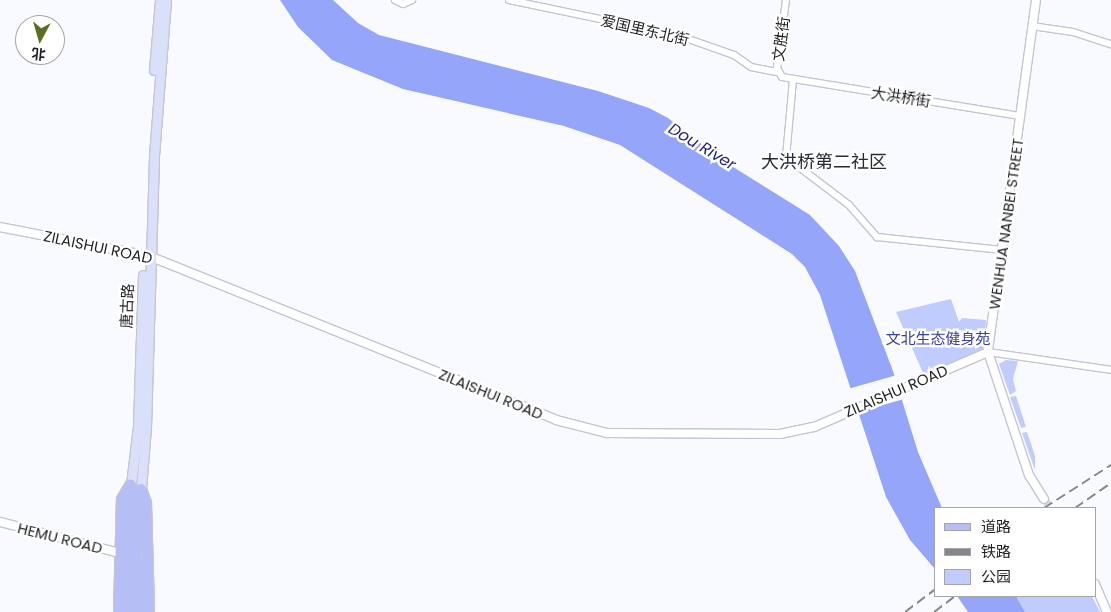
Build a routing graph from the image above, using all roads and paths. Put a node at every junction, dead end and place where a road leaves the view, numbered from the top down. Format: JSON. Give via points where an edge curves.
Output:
{"nodes":[{"id":1,"x":160,"y":0,"type":"edge"},
{"id":2,"x":166,"y":0,"type":"edge"},
{"id":3,"x":395,"y":0,"type":"edge"},
{"id":4,"x":509,"y":0,"type":"edge"},
{"id":5,"x":786,"y":0,"type":"edge"},
{"id":6,"x":1036,"y":0,"type":"edge"},
{"id":7,"x":410,"y":2,"type":"edge"},
{"id":8,"x":1032,"y":26,"type":"junction"},
{"id":9,"x":1111,"y":44,"type":"edge"},
{"id":10,"x":779,"y":74,"type":"junction"},
{"id":11,"x":794,"y":80,"type":"junction"},
{"id":12,"x":1020,"y":116,"type":"junction"},
{"id":13,"x":0,"y":227,"type":"edge"},
{"id":14,"x":1002,"y":250,"type":"junction"},
{"id":15,"x":146,"y":255,"type":"junction"},
{"id":16,"x":988,"y":352,"type":"junction"},
{"id":17,"x":1111,"y":370,"type":"edge"},
{"id":18,"x":136,"y":487,"type":"junction"},
{"id":19,"x":1044,"y":499,"type":"tunnel mouth"},
{"id":20,"x":0,"y":522,"type":"edge"},
{"id":21,"x":130,"y":558,"type":"junction"},
{"id":22,"x":1096,"y":586,"type":"edge"},
{"id":23,"x":118,"y":612,"type":"edge"},
{"id":24,"x":126,"y":612,"type":"edge"},
{"id":25,"x":133,"y":612,"type":"edge"},
{"id":26,"x":142,"y":612,"type":"edge"},
{"id":27,"x":150,"y":612,"type":"edge"},
{"id":28,"x":1108,"y":612,"type":"edge"}],
"edges":[{"from":1,"to":15,"type":"main road","name":"唐古路"},
{"from":2,"to":15,"type":"main road","name":"唐古路"},
{"from":3,"to":7,"type":"street"},
{"from":4,"to":10,"type":"street","name":"爱国里东北街","via":[[677,35],[734,55],[751,67]]},
{"from":5,"to":10,"type":"street","name":"文胜街"},
{"from":6,"to":8,"type":"street","name":"WENHUA NANBEI STREET"},
{"from":8,"to":9,"type":"street","via":[[1073,32]]},
{"from":8,"to":12,"type":"street","name":"WENHUA NANBEI STREET"},
{"from":10,"to":11,"type":"street","name":"大洪桥街"},
{"from":11,"to":12,"type":"street","name":"大洪桥街"},
{"from":11,"to":14,"type":"street","via":[[786,157],[849,205],[877,238]]},
{"from":12,"to":14,"type":"street","name":"WENHUA NANBEI STREET"},
{"from":13,"to":15,"type":"street","name":"ZILAISHUI ROAD"},
{"from":14,"to":16,"type":"street","name":"WENHUA NANBEI STREET"},
{"from":15,"to":16,"type":"street","name":"ZILAISHUI ROAD","via":[[582,428],[634,435],[780,434],[814,427],[849,409]]},
{"from":15,"to":18,"type":"main road","name":"唐古路","via":[[146,427]]},
{"from":16,"to":17,"type":"street"},
{"from":16,"to":19,"type":"street","name":"WENHUA NANBEI STREET","via":[[1029,476]]},
{"from":18,"to":21,"type":"main road"},
{"from":18,"to":21,"type":"main road","via":[[122,499]]},
{"from":18,"to":27,"type":"main road","via":[[146,503]]},
{"from":20,"to":21,"type":"street","name":"HEMU ROAD"},
{"from":21,"to":23,"type":"main road"},
{"from":21,"to":24,"type":"main road"},
{"from":21,"to":25,"type":"main road"},
{"from":21,"to":26,"type":"main road"},
{"from":22,"to":28,"type":"street"}]}
